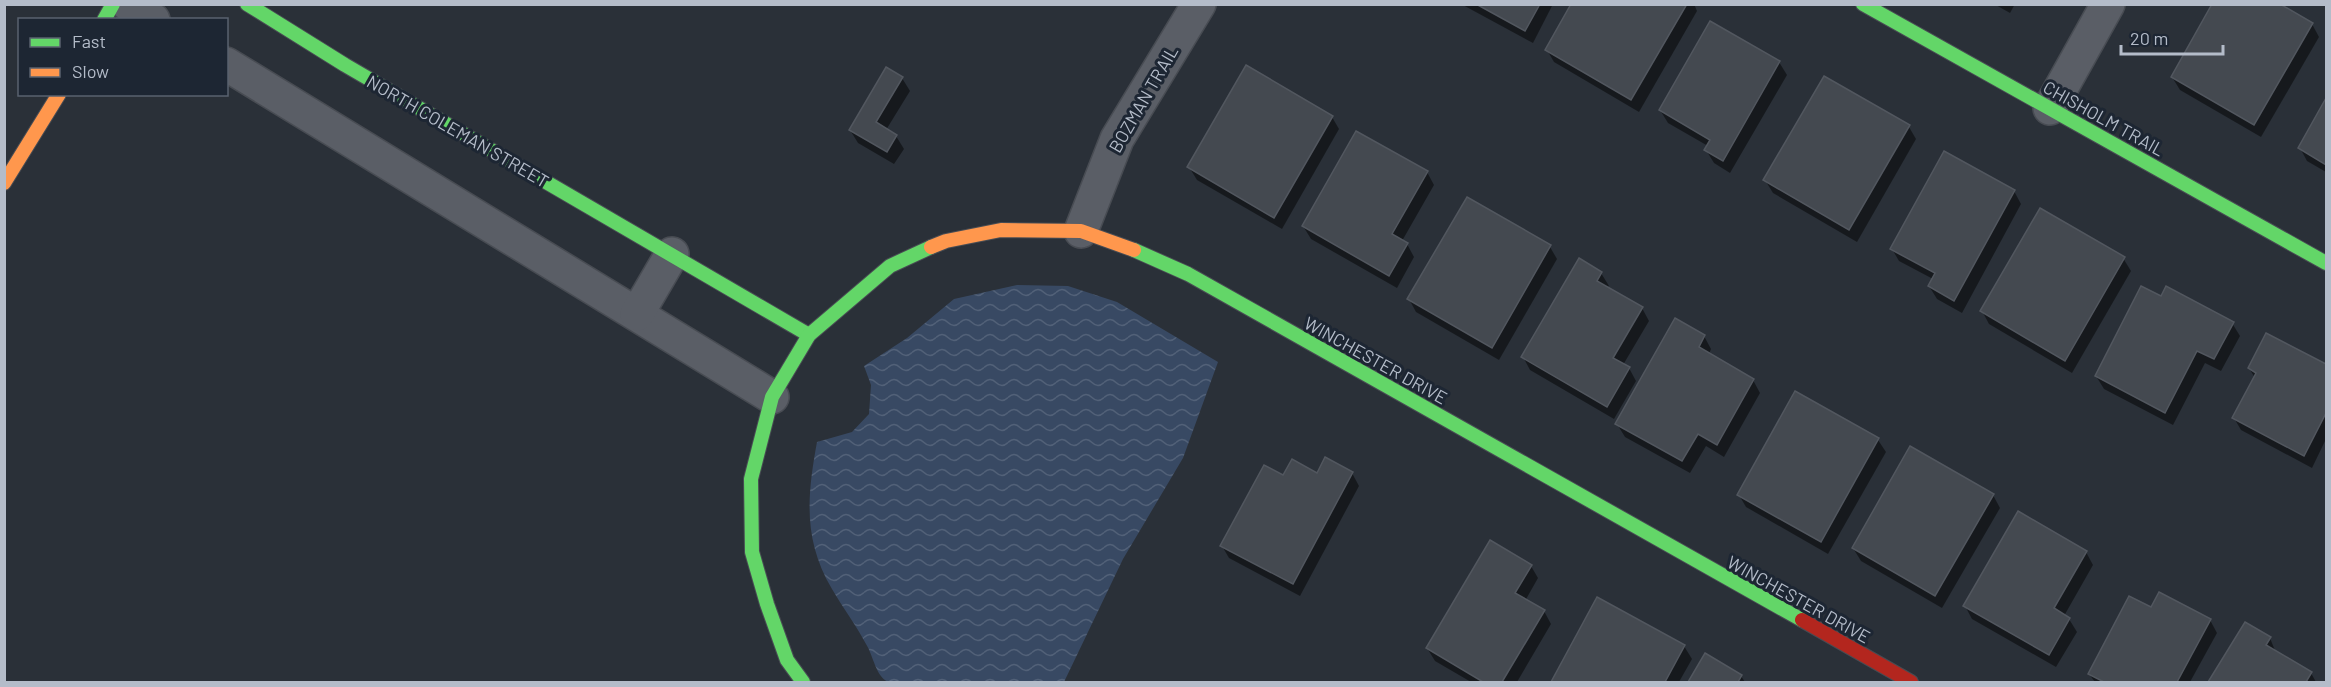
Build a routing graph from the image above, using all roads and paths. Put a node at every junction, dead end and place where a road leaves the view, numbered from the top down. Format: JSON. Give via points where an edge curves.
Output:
{"nodes":[{"id":1,"x":112,"y":4,"type":"edge"},
{"id":2,"x":128,"y":4,"type":"edge"},
{"id":3,"x":247,"y":4,"type":"edge"},
{"id":4,"x":1199,"y":4,"type":"edge"},
{"id":5,"x":1863,"y":4,"type":"edge"},
{"id":6,"x":2108,"y":4,"type":"edge"},
{"id":7,"x":105,"y":18,"type":"edge"},
{"id":8,"x":150,"y":18,"type":"edge"},
{"id":9,"x":228,"y":65,"type":"edge"},
{"id":10,"x":57,"y":96,"type":"edge"},
{"id":11,"x":2050,"y":108,"type":"junction"},
{"id":12,"x":4,"y":183,"type":"edge"},
{"id":13,"x":1081,"y":231,"type":"junction"},
{"id":14,"x":672,"y":254,"type":"junction"},
{"id":15,"x":2326,"y":264,"type":"edge"},
{"id":16,"x":637,"y":314,"type":"junction"},
{"id":17,"x":809,"y":335,"type":"junction"},
{"id":18,"x":772,"y":397,"type":"junction"},
{"id":19,"x":803,"y":682,"type":"edge"},
{"id":20,"x":1911,"y":682,"type":"edge"}],
"edges":[{"from":1,"to":7,"type":"street"},
{"from":2,"to":8,"type":"street"},
{"from":3,"to":14,"type":"street","name":"NORTH COLEMAN STREET"},
{"from":4,"to":13,"type":"street","name":"BOZMAN TRAIL","via":[[1117,139]]},
{"from":5,"to":11,"type":"street","name":"CHISHOLM TRAIL"},
{"from":6,"to":11,"type":"street"},
{"from":9,"to":16,"type":"street"},
{"from":10,"to":12,"type":"street"},
{"from":11,"to":15,"type":"street","name":"CHISHOLM TRAIL"},
{"from":13,"to":17,"type":"street","name":"WINCHESTER DRIVE","via":[[1001,230],[946,242],[890,266]]},
{"from":13,"to":20,"type":"street","name":"WINCHESTER DRIVE","via":[[1188,274]]},
{"from":14,"to":16,"type":"street"},
{"from":14,"to":17,"type":"street","name":"NORTH COLEMAN STREET"},
{"from":16,"to":18,"type":"street"},
{"from":17,"to":18,"type":"street","name":"WINCHESTER DRIVE"},
{"from":18,"to":19,"type":"street","name":"WINCHESTER DRIVE","via":[[752,479],[752,552],[787,660]]}]}
